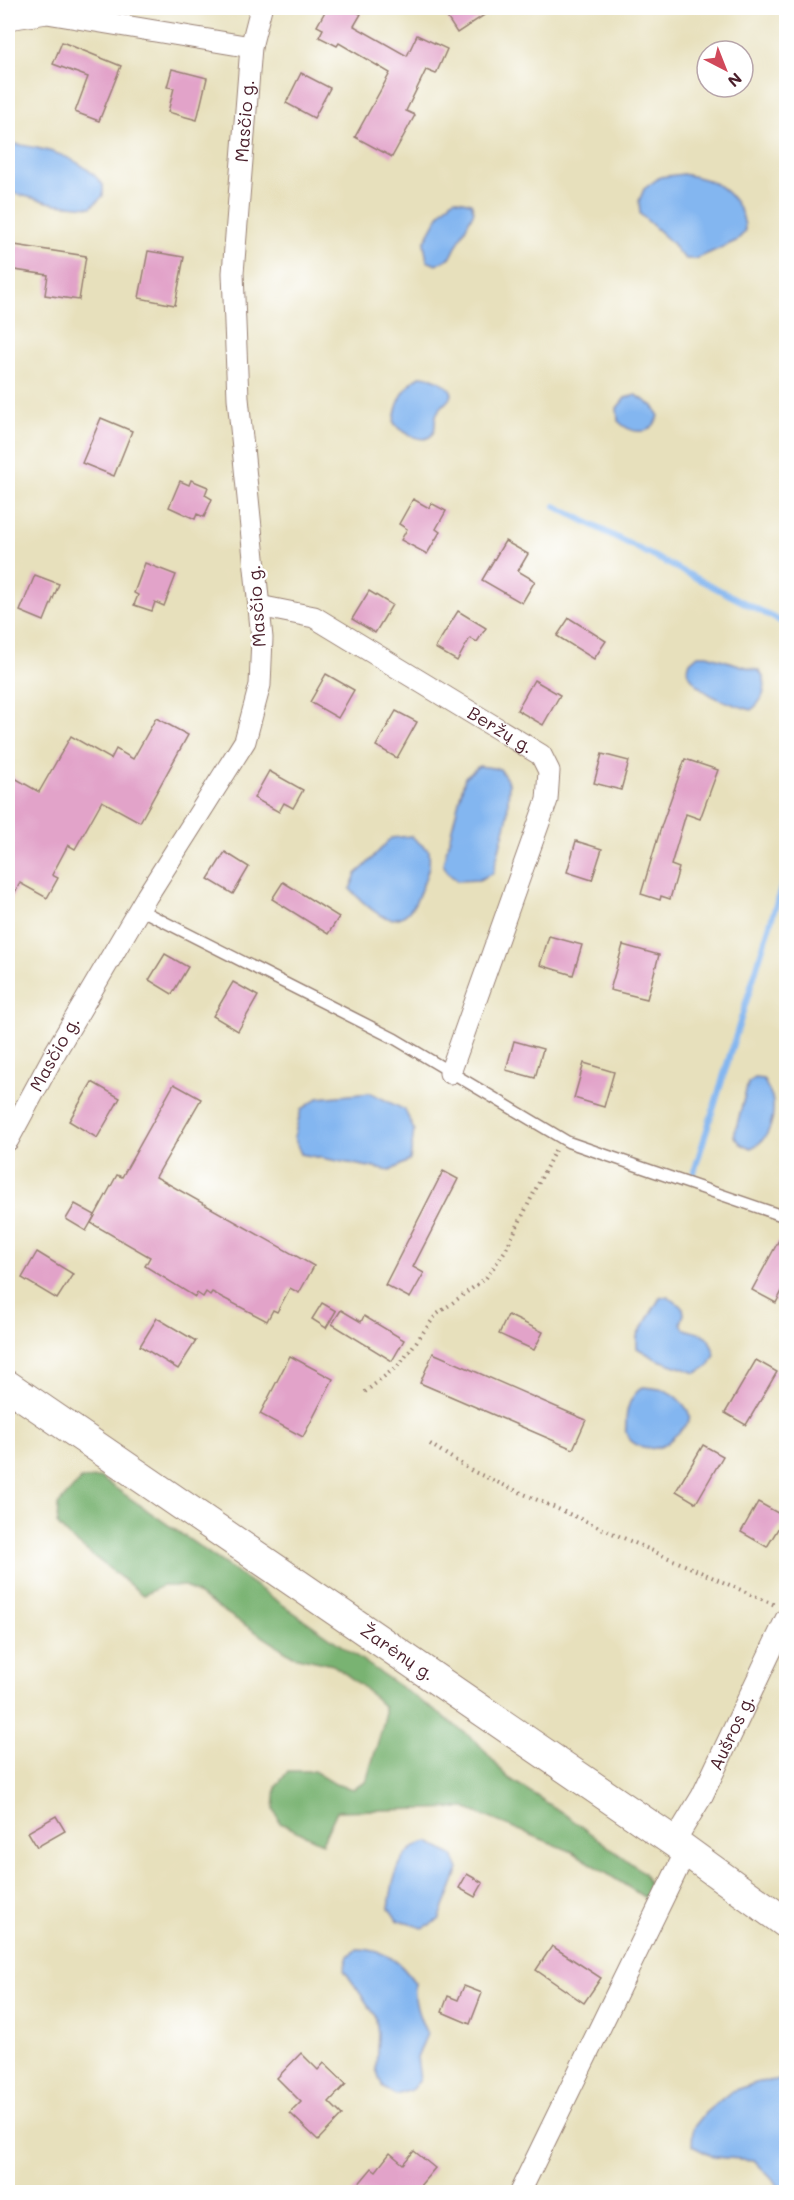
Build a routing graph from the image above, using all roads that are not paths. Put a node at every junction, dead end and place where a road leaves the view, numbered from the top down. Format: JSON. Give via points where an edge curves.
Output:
{"nodes":[{"id":1,"x":261,"y":8,"type":"edge"},
{"id":2,"x":8,"y":20,"type":"edge"},
{"id":3,"x":251,"y":47,"type":"junction"},
{"id":4,"x":259,"y":606,"type":"junction"},
{"id":5,"x":139,"y":909,"type":"junction"},
{"id":6,"x":450,"y":1073,"type":"junction"},
{"id":7,"x":8,"y":1140,"type":"edge"},
{"id":8,"x":786,"y":1217,"type":"edge"},
{"id":9,"x":8,"y":1386,"type":"edge"},
{"id":10,"x":781,"y":1612,"type":"edge"},
{"id":11,"x":680,"y":1846,"type":"junction"},
{"id":12,"x":786,"y":1923,"type":"edge"},
{"id":13,"x":520,"y":2193,"type":"edge"}],
"edges":[{"from":1,"to":3,"type":"street","name":"Masčio g."},
{"from":2,"to":3,"type":"street","via":[[47,13]]},
{"from":3,"to":4,"type":"street","name":"Masčio g.","via":[[233,273],[238,398]]},
{"from":4,"to":5,"type":"street","name":"Masčio g.","via":[[260,685],[245,741]]},
{"from":4,"to":6,"type":"street","name":"Beržų g.","via":[[314,617],[540,755],[549,771],[547,800]]},
{"from":5,"to":6,"type":"lane","via":[[395,1039]]},
{"from":5,"to":7,"type":"street","name":"Masčio g."},
{"from":6,"to":8,"type":"lane","via":[[561,1138]]},
{"from":9,"to":11,"type":"main road","name":"Žarėnų g."},
{"from":10,"to":11,"type":"street","name":"Aušros g."},
{"from":11,"to":12,"type":"main road","name":"Žarėnų g."},
{"from":11,"to":13,"type":"street","name":"Aušros g."}]}
